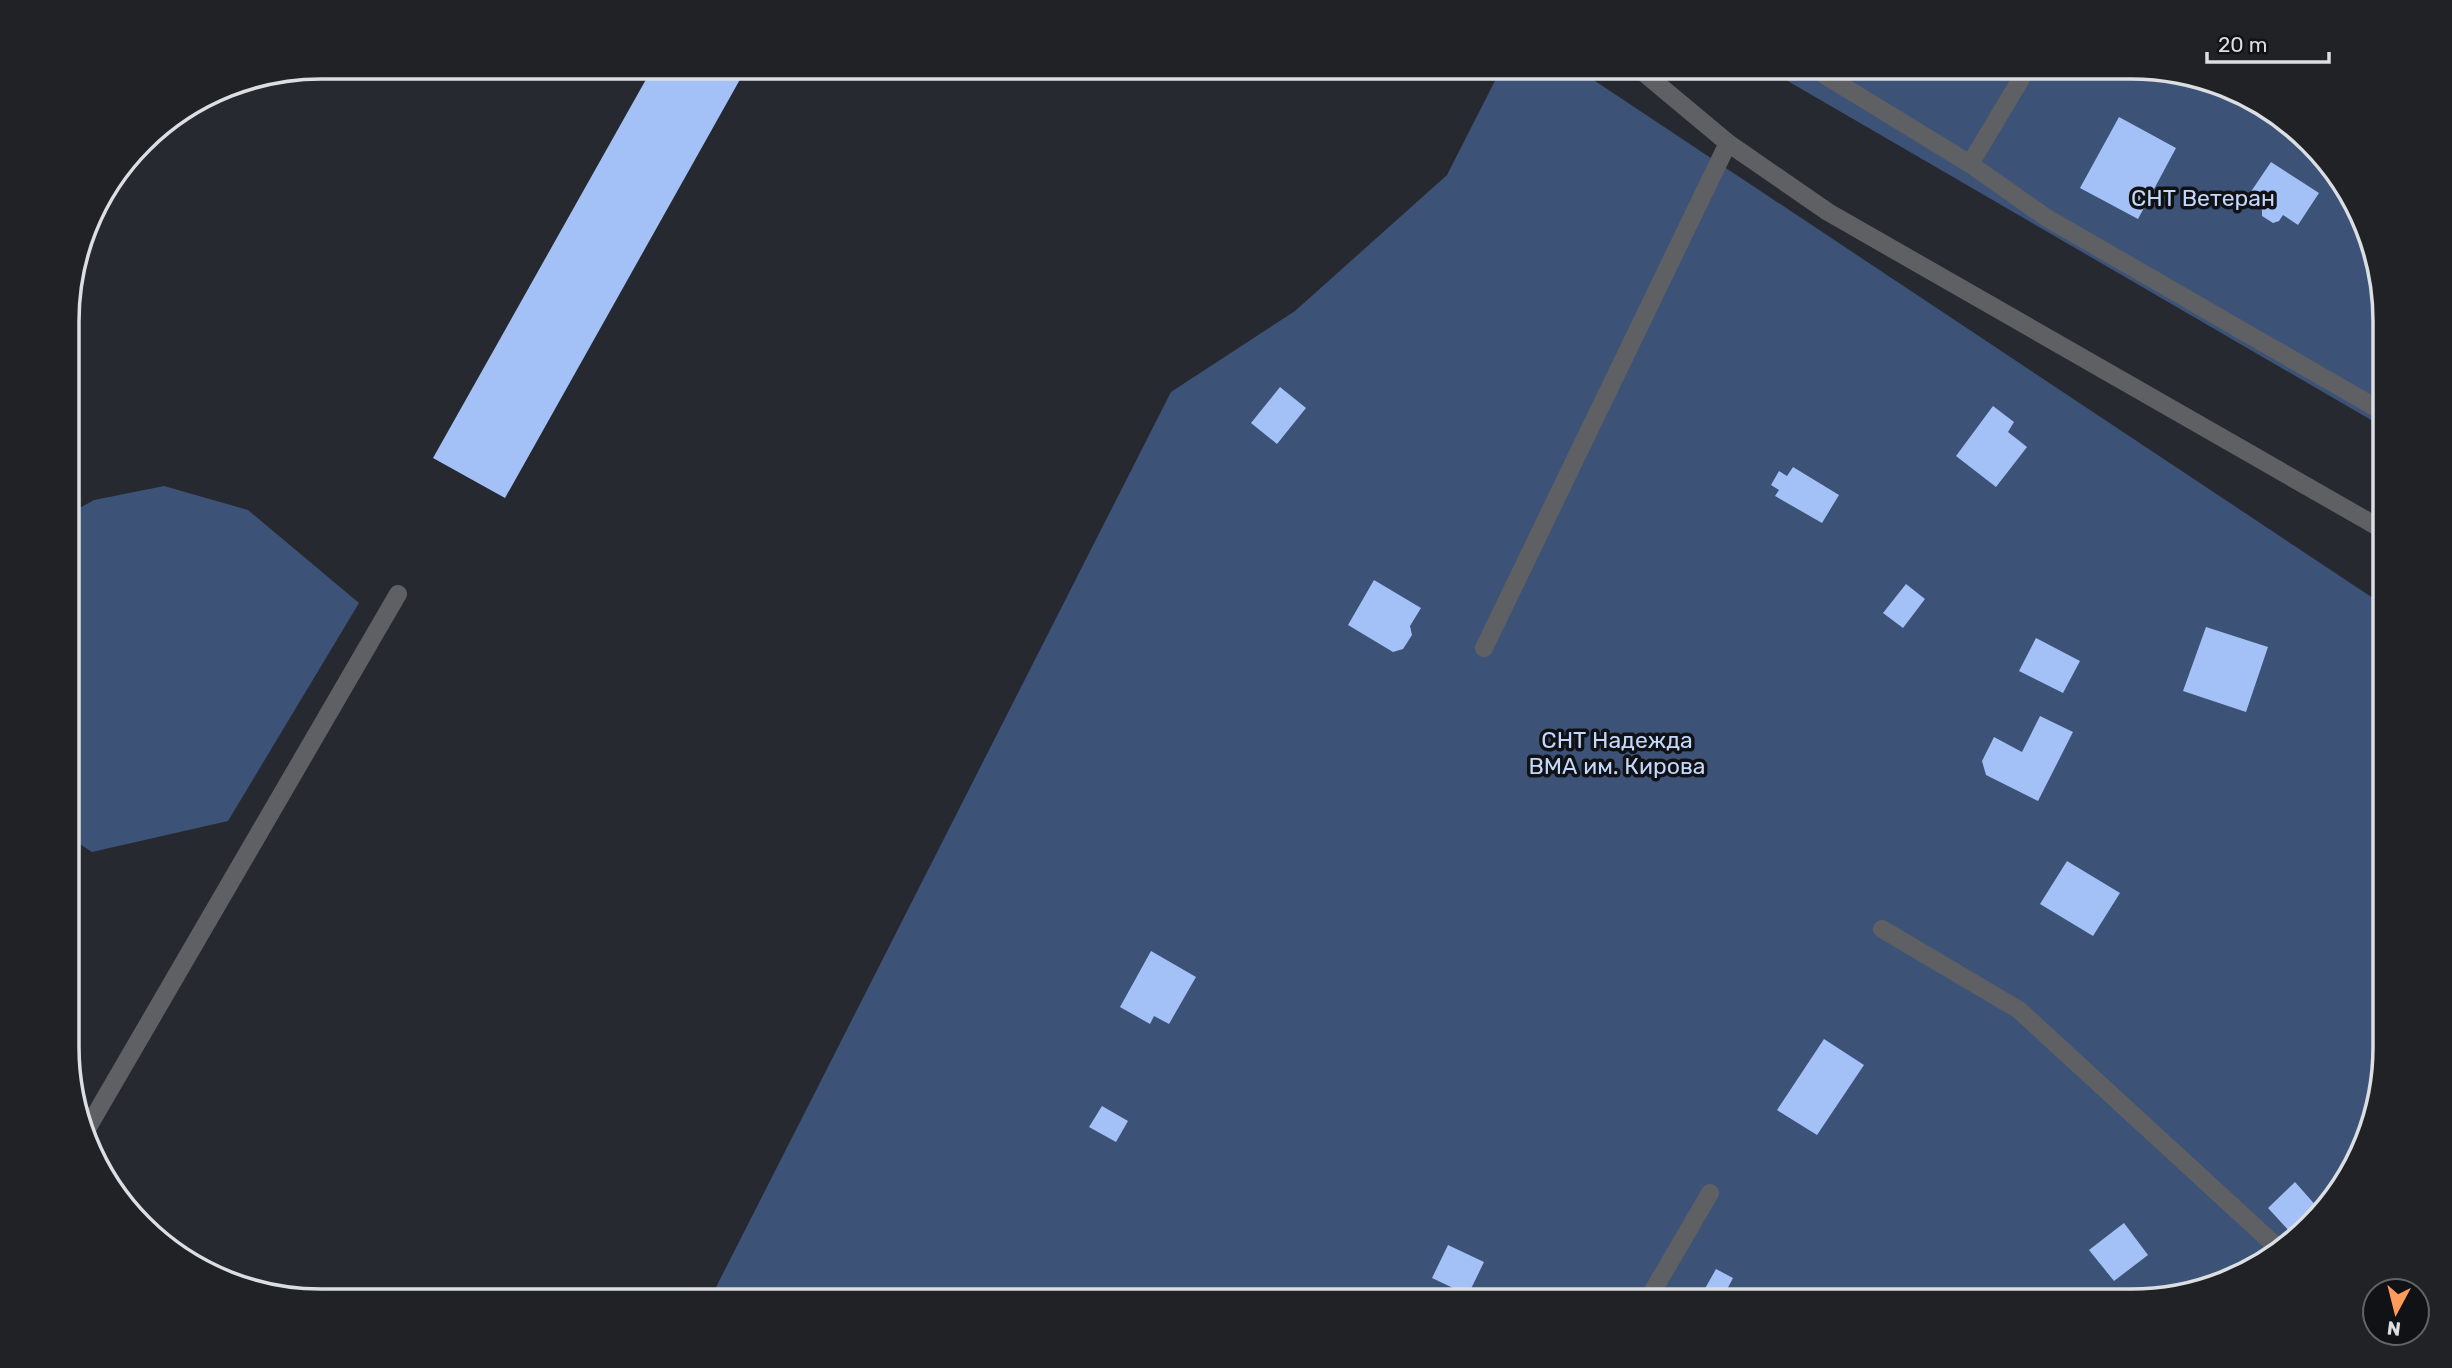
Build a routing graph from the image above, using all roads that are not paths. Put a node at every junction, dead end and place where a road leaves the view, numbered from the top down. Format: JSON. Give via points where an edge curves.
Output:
{"nodes":[{"id":1,"x":1652,"y":79,"type":"edge"},
{"id":2,"x":1831,"y":79,"type":"edge"},
{"id":3,"x":2020,"y":79,"type":"edge"},
{"id":4,"x":1728,"y":144,"type":"junction"},
{"id":5,"x":1970,"y":164,"type":"junction"},
{"id":6,"x":2373,"y":406,"type":"edge"},
{"id":7,"x":2373,"y":524,"type":"edge"},
{"id":8,"x":398,"y":594,"type":"dead end"},
{"id":9,"x":1484,"y":648,"type":"dead end"},
{"id":10,"x":1882,"y":929,"type":"dead end"},
{"id":11,"x":91,"y":1122,"type":"edge"},
{"id":12,"x":1710,"y":1192,"type":"dead end"},
{"id":13,"x":2273,"y":1243,"type":"edge"},
{"id":14,"x":1654,"y":1289,"type":"edge"}],
"edges":[{"from":1,"to":4,"type":"street"},
{"from":2,"to":5,"type":"street"},
{"from":3,"to":5,"type":"street"},
{"from":4,"to":7,"type":"street","via":[[1828,212]]},
{"from":4,"to":9,"type":"street"},
{"from":5,"to":6,"type":"street","via":[[2048,219]]},
{"from":8,"to":11,"type":"street"},
{"from":10,"to":13,"type":"street","via":[[2019,1010]]},
{"from":12,"to":14,"type":"street"}]}
